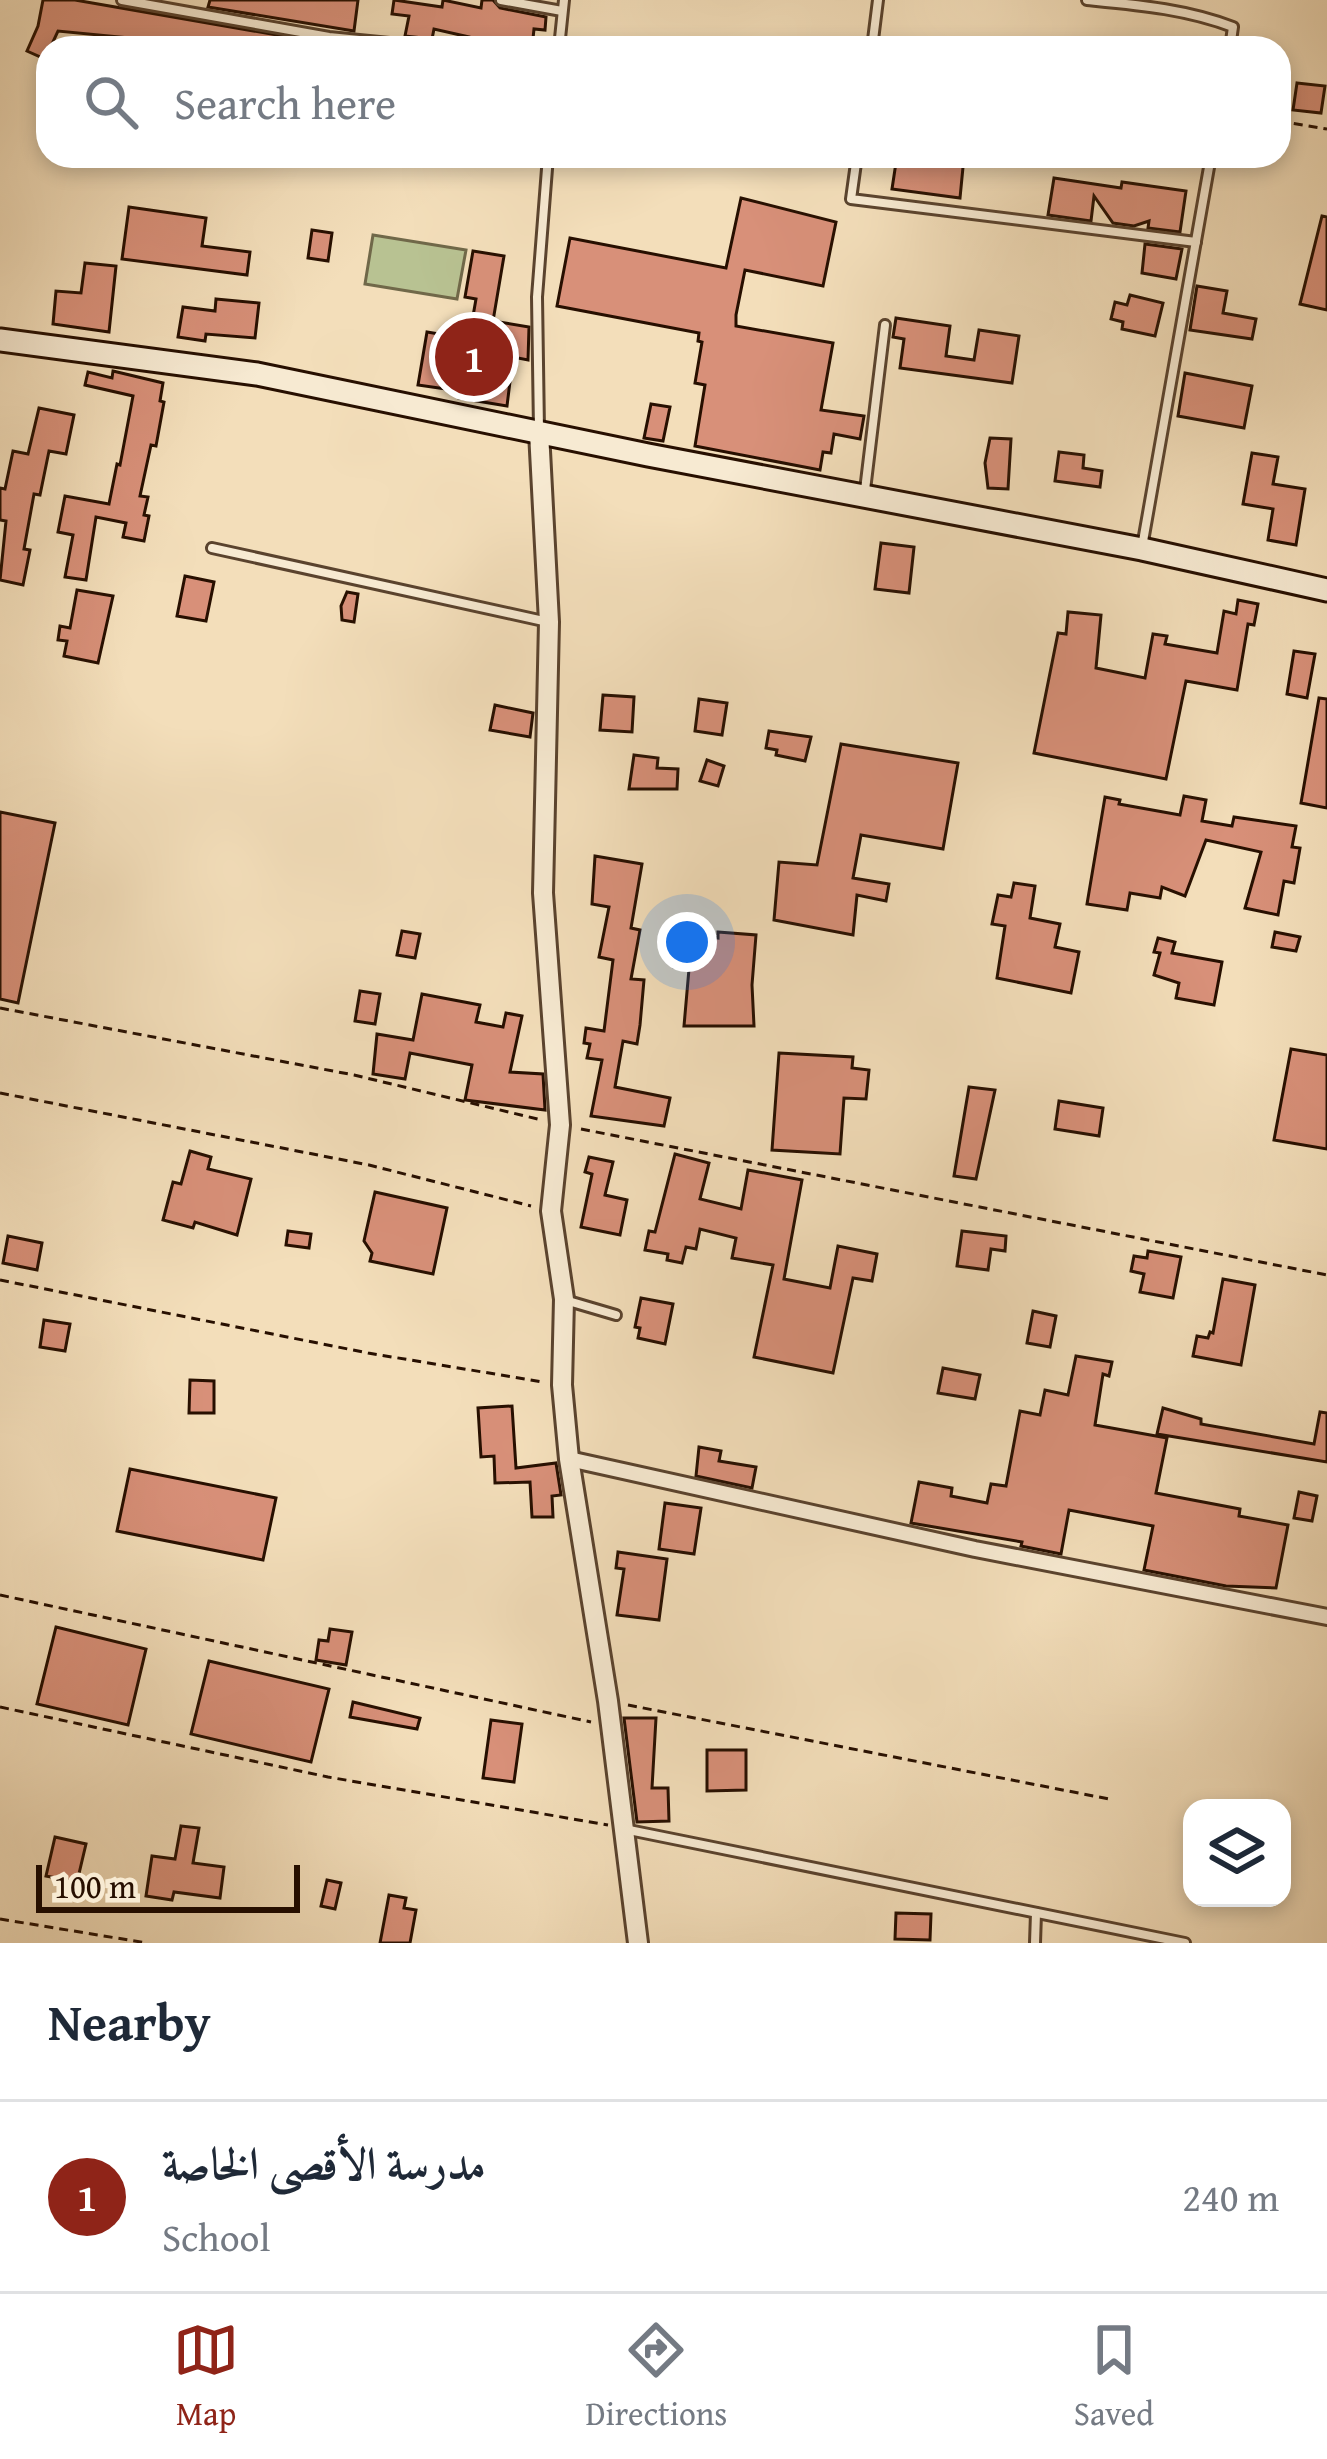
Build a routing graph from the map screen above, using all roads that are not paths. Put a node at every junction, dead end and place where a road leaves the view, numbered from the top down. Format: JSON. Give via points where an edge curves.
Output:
{"nodes":[{"id":1,"x":122,"y":0,"type":"edge"},
{"id":2,"x":501,"y":0,"type":"edge"},
{"id":3,"x":564,"y":0,"type":"edge"},
{"id":4,"x":878,"y":0,"type":"edge"},
{"id":5,"x":1087,"y":0,"type":"edge"},
{"id":6,"x":562,"y":11,"type":"junction"},
{"id":7,"x":323,"y":36,"type":"edge"},
{"id":8,"x":560,"y":36,"type":"edge"},
{"id":9,"x":874,"y":36,"type":"edge"},
{"id":10,"x":1232,"y":36,"type":"edge"},
{"id":11,"x":547,"y":168,"type":"edge"},
{"id":12,"x":855,"y":168,"type":"edge"},
{"id":13,"x":1209,"y":168,"type":"edge"},
{"id":14,"x":1196,"y":242,"type":"junction"},
{"id":15,"x":885,"y":325,"type":"dead end"},
{"id":16,"x":0,"y":340,"type":"edge"},
{"id":17,"x":539,"y":432,"type":"junction"},
{"id":18,"x":864,"y":498,"type":"junction"},
{"id":19,"x":212,"y":548,"type":"dead end"},
{"id":20,"x":1142,"y":549,"type":"junction"},
{"id":21,"x":1327,"y":590,"type":"edge"},
{"id":22,"x":549,"y":622,"type":"junction"},
{"id":23,"x":564,"y":1299,"type":"junction"},
{"id":24,"x":616,"y":1315,"type":"dead end"},
{"id":25,"x":569,"y":1459,"type":"junction"},
{"id":26,"x":1327,"y":1617,"type":"edge"},
{"id":27,"x":621,"y":1828,"type":"junction"},
{"id":28,"x":1036,"y":1913,"type":"junction"},
{"id":29,"x":638,"y":1943,"type":"edge"},
{"id":30,"x":1035,"y":1943,"type":"edge"},
{"id":31,"x":1185,"y":1943,"type":"edge"}],
"edges":[{"from":1,"to":7,"type":"lane"},
{"from":2,"to":6,"type":"lane"},
{"from":3,"to":6,"type":"lane"},
{"from":4,"to":9,"type":"lane"},
{"from":5,"to":10,"type":"lane","via":[[1189,11],[1228,24]]},
{"from":6,"to":8,"type":"lane"},
{"from":11,"to":17,"type":"lane","via":[[537,297]]},
{"from":12,"to":14,"type":"lane","via":[[851,199]]},
{"from":13,"to":14,"type":"lane"},
{"from":14,"to":20,"type":"lane"},
{"from":15,"to":18,"type":"lane"},
{"from":16,"to":17,"type":"main road","via":[[257,374]]},
{"from":17,"to":18,"type":"main road"},
{"from":17,"to":22,"type":"street"},
{"from":18,"to":20,"type":"main road"},
{"from":19,"to":22,"type":"lane"},
{"from":20,"to":21,"type":"main road"},
{"from":22,"to":23,"type":"street","via":[[543,893],[560,1125],[550,1211]]},
{"from":23,"to":24,"type":"lane"},
{"from":23,"to":25,"type":"street"},
{"from":25,"to":26,"type":"street"},
{"from":25,"to":27,"type":"street"},
{"from":27,"to":28,"type":"lane"},
{"from":27,"to":29,"type":"street"},
{"from":28,"to":30,"type":"lane"},
{"from":28,"to":31,"type":"lane"}]}
